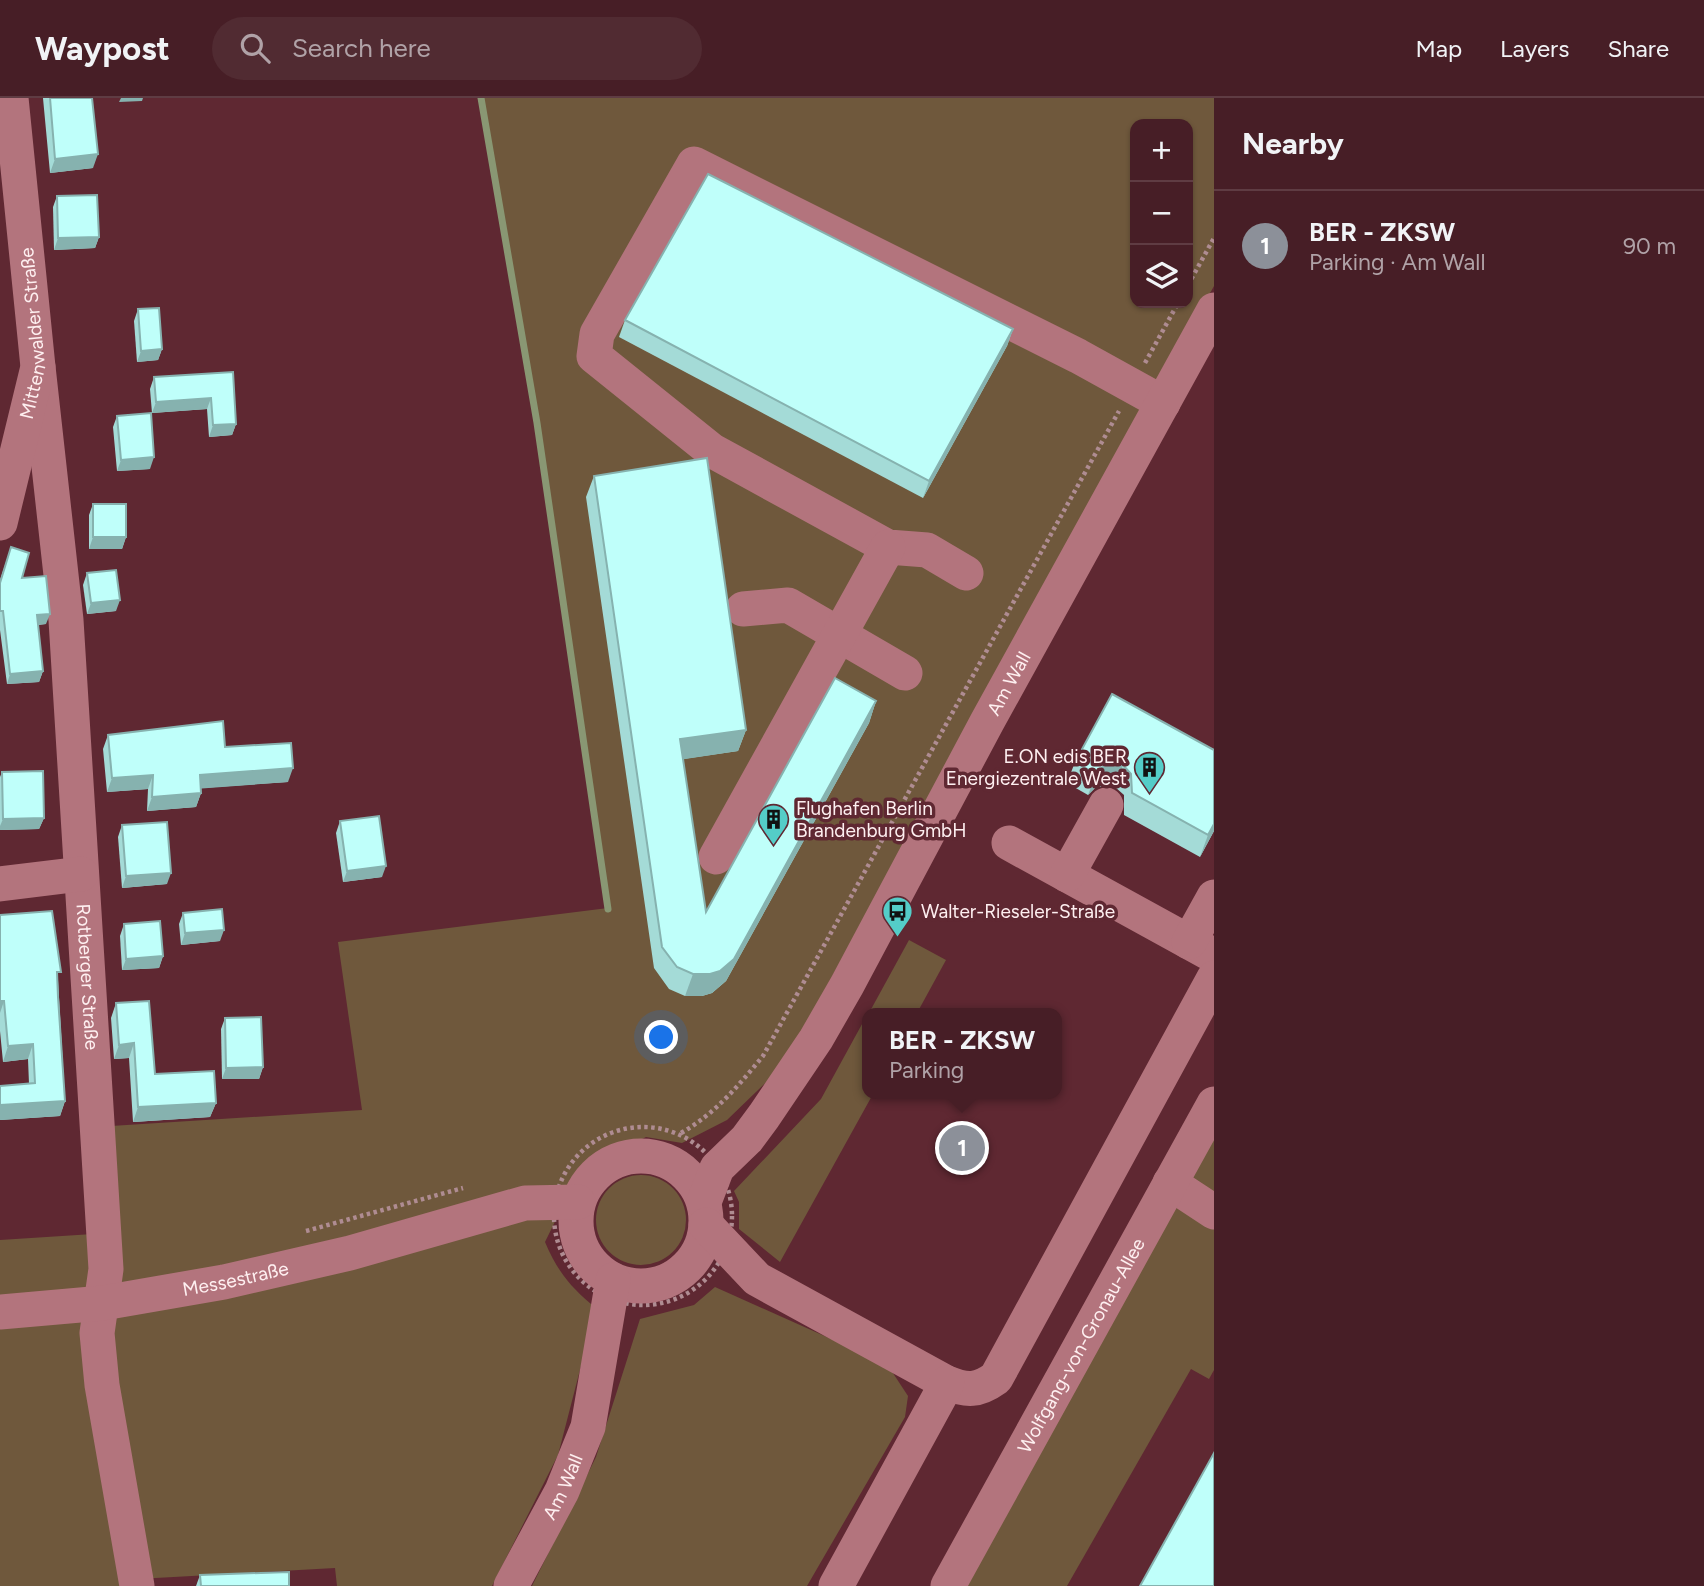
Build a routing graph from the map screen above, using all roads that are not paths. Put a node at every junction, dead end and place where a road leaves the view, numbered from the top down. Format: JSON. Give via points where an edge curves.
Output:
{"nodes":[{"id":1,"x":10,"y":98,"type":"edge"},
{"id":2,"x":0,"y":101,"type":"edge"},
{"id":3,"x":1214,"y":310,"type":"edge"},
{"id":4,"x":38,"y":367,"type":"junction"},
{"id":5,"x":1163,"y":403,"type":"junction"},
{"id":6,"x":0,"y":523,"type":"edge"},
{"id":7,"x":888,"y":547,"type":"junction"},
{"id":8,"x":967,"y":573,"type":"dead end"},
{"id":9,"x":743,"y":609,"type":"dead end"},
{"id":10,"x":839,"y":635,"type":"junction"},
{"id":11,"x":905,"y":673,"type":"dead end"},
{"id":12,"x":1106,"y":805,"type":"dead end"},
{"id":13,"x":1009,"y":843,"type":"dead end"},
{"id":14,"x":716,"y":857,"type":"dead end"},
{"id":15,"x":81,"y":874,"type":"junction"},
{"id":16,"x":1067,"y":875,"type":"junction"},
{"id":17,"x":0,"y":884,"type":"edge"},
{"id":18,"x":1214,"y":897,"type":"edge"},
{"id":19,"x":1204,"y":957,"type":"edge"},
{"id":20,"x":1214,"y":1104,"type":"edge"},
{"id":21,"x":694,"y":1154,"type":"junction"},
{"id":22,"x":1170,"y":1183,"type":"junction"},
{"id":23,"x":1214,"y":1212,"type":"edge"},
{"id":24,"x":566,"y":1217,"type":"junction"},
{"id":25,"x":707,"y":1243,"type":"junction"},
{"id":26,"x":625,"y":1293,"type":"junction"},
{"id":27,"x":103,"y":1303,"type":"junction"},
{"id":28,"x":0,"y":1312,"type":"edge"},
{"id":29,"x":947,"y":1383,"type":"junction"},
{"id":30,"x":137,"y":1586,"type":"edge"},
{"id":31,"x":511,"y":1586,"type":"edge"},
{"id":32,"x":836,"y":1586,"type":"edge"},
{"id":33,"x":948,"y":1586,"type":"edge"}],
"edges":[{"from":1,"to":2,"type":"street"},
{"from":1,"to":4,"type":"street","name":"Mittenwalder Straße"},
{"from":3,"to":5,"type":"street","name":"Am Wall"},
{"from":4,"to":6,"type":"street","name":"Mittenwalder Straße"},
{"from":4,"to":15,"type":"street","name":"Rotberger Straße","via":[[66,620]]},
{"from":5,"to":7,"type":"street","via":[[694,164],[597,334],[594,356],[711,450]]},
{"from":5,"to":21,"type":"street","name":"Am Wall","via":[[816,1039],[747,1139]]},
{"from":7,"to":8,"type":"street","via":[[927,550]]},
{"from":7,"to":10,"type":"street"},
{"from":9,"to":10,"type":"street","via":[[788,605]]},
{"from":10,"to":11,"type":"street"},
{"from":10,"to":14,"type":"street"},
{"from":12,"to":16,"type":"street"},
{"from":13,"to":16,"type":"street"},
{"from":15,"to":17,"type":"street"},
{"from":15,"to":27,"type":"street","name":"Rotberger Straße","via":[[106,1269]]},
{"from":16,"to":19,"type":"street"},
{"from":18,"to":19,"type":"street"},
{"from":19,"to":29,"type":"street","via":[[996,1378],[981,1388],[963,1390]]},
{"from":20,"to":22,"type":"street","name":"Wolfgang-von-Gronau-Allee"},
{"from":21,"to":24,"type":"street","via":[[639,1155],[612,1161],[592,1178]]},
{"from":21,"to":25,"type":"street","name":"Am Wall","via":[[709,1182]]},
{"from":22,"to":23,"type":"street"},
{"from":22,"to":33,"type":"street","name":"Wolfgang-von-Gronau-Allee"},
{"from":24,"to":26,"type":"street","via":[[598,1270]]},
{"from":24,"to":27,"type":"street","name":"Messestraße","via":[[525,1203],[467,1203],[350,1253]]},
{"from":25,"to":26,"type":"street","via":[[666,1281]]},
{"from":25,"to":29,"type":"street","via":[[757,1279]]},
{"from":26,"to":31,"type":"street","name":"Am Wall","via":[[580,1448]]},
{"from":27,"to":28,"type":"street","name":"Messestraße"},
{"from":27,"to":30,"type":"street","name":"Rotberger Straße","via":[[97,1333],[102,1385]]},
{"from":29,"to":32,"type":"street"}]}
